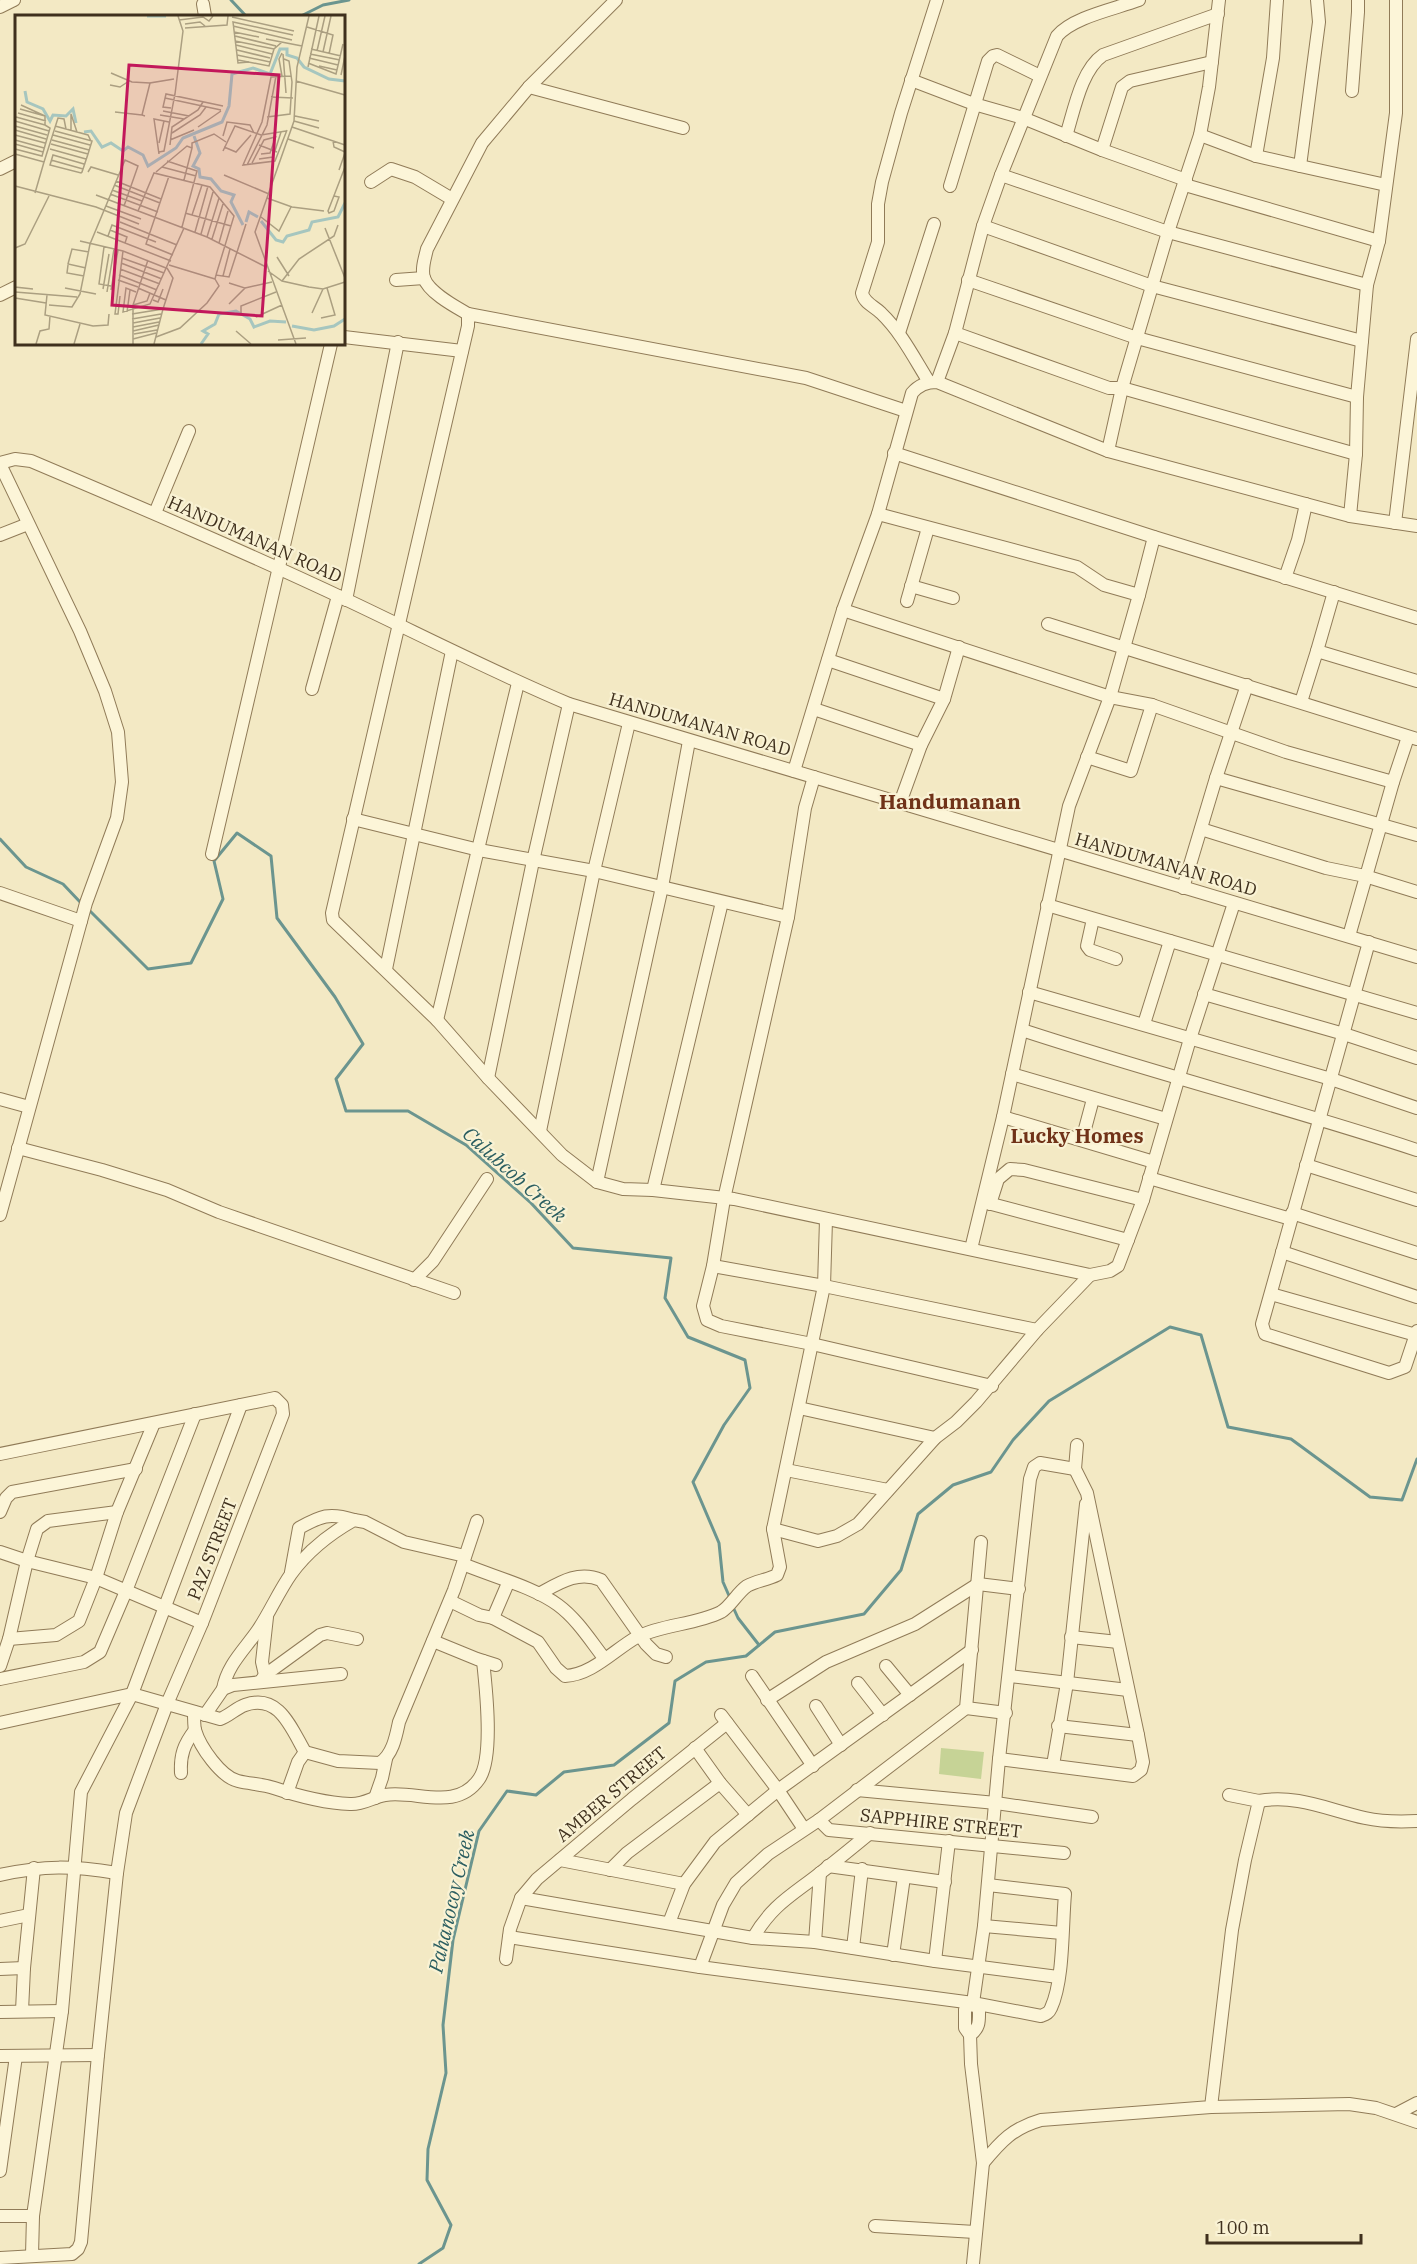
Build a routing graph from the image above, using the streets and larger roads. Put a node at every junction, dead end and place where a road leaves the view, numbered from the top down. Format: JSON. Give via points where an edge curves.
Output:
{"nodes":[{"id":1,"x":14,"y":0,"type":"edge"},
{"id":2,"x":616,"y":0,"type":"edge"},
{"id":3,"x":937,"y":0,"type":"edge"},
{"id":4,"x":1139,"y":0,"type":"edge"},
{"id":5,"x":1219,"y":0,"type":"edge"},
{"id":6,"x":1277,"y":0,"type":"edge"},
{"id":7,"x":1317,"y":0,"type":"edge"},
{"id":8,"x":1358,"y":0,"type":"edge"},
{"id":9,"x":1396,"y":0,"type":"edge"},
{"id":10,"x":0,"y":7,"type":"edge"},
{"id":11,"x":1218,"y":14,"type":"junction"},
{"id":12,"x":1212,"y":62,"type":"junction"},
{"id":13,"x":1040,"y":76,"type":"junction"},
{"id":14,"x":911,"y":80,"type":"junction"},
{"id":15,"x":529,"y":87,"type":"junction"},
{"id":16,"x":1352,"y":91,"type":"dead end"},
{"id":17,"x":974,"y":104,"type":"junction"},
{"id":18,"x":1023,"y":118,"type":"junction"},
{"id":19,"x":683,"y":128,"type":"dead end"},
{"id":20,"x":1200,"y":135,"type":"junction"},
{"id":21,"x":1066,"y":136,"type":"junction"},
{"id":22,"x":1102,"y":150,"type":"junction"},
{"id":23,"x":1256,"y":156,"type":"junction"},
{"id":24,"x":15,"y":162,"type":"edge"},
{"id":25,"x":1300,"y":166,"type":"junction"},
{"id":26,"x":0,"y":169,"type":"edge"},
{"id":27,"x":1001,"y":175,"type":"junction"},
{"id":28,"x":371,"y":182,"type":"dead end"},
{"id":29,"x":1186,"y":183,"type":"junction"},
{"id":30,"x":1386,"y":185,"type":"junction"},
{"id":31,"x":950,"y":186,"type":"dead end"},
{"id":32,"x":452,"y":198,"type":"junction"},
{"id":33,"x":934,"y":224,"type":"dead end"},
{"id":34,"x":983,"y":226,"type":"junction"},
{"id":35,"x":1168,"y":232,"type":"junction"},
{"id":36,"x":1379,"y":241,"type":"junction"},
{"id":37,"x":424,"y":278,"type":"junction"},
{"id":38,"x":396,"y":280,"type":"dead end"},
{"id":39,"x":968,"y":280,"type":"junction"},
{"id":40,"x":1367,"y":285,"type":"junction"},
{"id":41,"x":1152,"y":286,"type":"junction"},
{"id":42,"x":15,"y":288,"type":"edge"},
{"id":43,"x":0,"y":295,"type":"edge"},
{"id":44,"x":468,"y":314,"type":"junction"},
{"id":45,"x":898,"y":333,"type":"junction"},
{"id":46,"x":954,"y":333,"type":"junction"},
{"id":47,"x":345,"y":337,"type":"edge"},
{"id":48,"x":1137,"y":338,"type":"junction"},
{"id":49,"x":1417,"y":339,"type":"edge"},
{"id":50,"x":1362,"y":341,"type":"junction"},
{"id":51,"x":398,"y":342,"type":"junction"},
{"id":52,"x":331,"y":345,"type":"edge"},
{"id":53,"x":462,"y":351,"type":"junction"},
{"id":54,"x":933,"y":382,"type":"junction"},
{"id":55,"x":1122,"y":388,"type":"junction"},
{"id":56,"x":1357,"y":397,"type":"junction"},
{"id":57,"x":906,"y":411,"type":"junction"},
{"id":58,"x":189,"y":431,"type":"dead end"},
{"id":59,"x":1108,"y":451,"type":"junction"},
{"id":60,"x":894,"y":453,"type":"junction"},
{"id":61,"x":1356,"y":454,"type":"junction"},
{"id":62,"x":0,"y":464,"type":"edge"},
{"id":63,"x":1306,"y":504,"type":"junction"},
{"id":64,"x":155,"y":513,"type":"junction"},
{"id":65,"x":878,"y":514,"type":"junction"},
{"id":66,"x":1350,"y":516,"type":"junction"},
{"id":67,"x":1395,"y":523,"type":"junction"},
{"id":68,"x":28,"y":524,"type":"junction"},
{"id":69,"x":1417,"y":526,"type":"edge"},
{"id":70,"x":928,"y":528,"type":"junction"},
{"id":71,"x":0,"y":535,"type":"edge"},
{"id":72,"x":1154,"y":537,"type":"junction"},
{"id":73,"x":279,"y":570,"type":"junction"},
{"id":74,"x":1286,"y":578,"type":"junction"},
{"id":75,"x":911,"y":586,"type":"junction"},
{"id":76,"x":1334,"y":592,"type":"junction"},
{"id":77,"x":1139,"y":595,"type":"junction"},
{"id":78,"x":342,"y":598,"type":"junction"},
{"id":79,"x":953,"y":598,"type":"dead end"},
{"id":80,"x":907,"y":602,"type":"dead end"},
{"id":81,"x":843,"y":610,"type":"junction"},
{"id":82,"x":1417,"y":618,"type":"edge"},
{"id":83,"x":1048,"y":624,"type":"dead end"},
{"id":84,"x":398,"y":625,"type":"junction"},
{"id":85,"x":959,"y":647,"type":"junction"},
{"id":86,"x":1124,"y":648,"type":"junction"},
{"id":87,"x":452,"y":651,"type":"junction"},
{"id":88,"x":1317,"y":651,"type":"junction"},
{"id":89,"x":828,"y":660,"type":"junction"},
{"id":90,"x":1417,"y":681,"type":"edge"},
{"id":91,"x":518,"y":683,"type":"junction"},
{"id":92,"x":1248,"y":685,"type":"junction"},
{"id":93,"x":312,"y":689,"type":"dead end"},
{"id":94,"x":1110,"y":697,"type":"junction"},
{"id":95,"x":944,"y":699,"type":"junction"},
{"id":96,"x":1301,"y":702,"type":"junction"},
{"id":97,"x":569,"y":704,"type":"junction"},
{"id":98,"x":1152,"y":705,"type":"junction"},
{"id":99,"x":814,"y":709,"type":"junction"},
{"id":100,"x":629,"y":723,"type":"junction"},
{"id":101,"x":1231,"y":733,"type":"junction"},
{"id":102,"x":1413,"y":738,"type":"edge"},
{"id":103,"x":689,"y":741,"type":"junction"},
{"id":104,"x":921,"y":745,"type":"junction"},
{"id":105,"x":1088,"y":757,"type":"junction"},
{"id":106,"x":794,"y":771,"type":"junction"},
{"id":107,"x":814,"y":777,"type":"junction"},
{"id":108,"x":1216,"y":778,"type":"junction"},
{"id":109,"x":1393,"y":782,"type":"junction"},
{"id":110,"x":900,"y":803,"type":"junction"},
{"id":111,"x":353,"y":819,"type":"junction"},
{"id":112,"x":1381,"y":826,"type":"junction"},
{"id":113,"x":1201,"y":829,"type":"junction"},
{"id":114,"x":413,"y":832,"type":"junction"},
{"id":115,"x":1417,"y":836,"type":"edge"},
{"id":116,"x":478,"y":850,"type":"junction"},
{"id":117,"x":1058,"y":851,"type":"junction"},
{"id":118,"x":212,"y":854,"type":"dead end"},
{"id":119,"x":533,"y":861,"type":"junction"},
{"id":120,"x":594,"y":871,"type":"junction"},
{"id":121,"x":1365,"y":876,"type":"junction"},
{"id":122,"x":662,"y":887,"type":"junction"},
{"id":123,"x":1184,"y":888,"type":"junction"},
{"id":124,"x":1417,"y":892,"type":"edge"},
{"id":125,"x":0,"y":893,"type":"edge"},
{"id":126,"x":722,"y":902,"type":"junction"},
{"id":127,"x":1234,"y":903,"type":"junction"},
{"id":128,"x":1047,"y":905,"type":"junction"},
{"id":129,"x":788,"y":916,"type":"junction"},
{"id":130,"x":1094,"y":919,"type":"junction"},
{"id":131,"x":81,"y":920,"type":"junction"},
{"id":132,"x":1349,"y":936,"type":"junction"},
{"id":133,"x":1170,"y":941,"type":"junction"},
{"id":134,"x":1370,"y":942,"type":"junction"},
{"id":135,"x":1217,"y":955,"type":"junction"},
{"id":136,"x":1417,"y":957,"type":"edge"},
{"id":137,"x":1116,"y":959,"type":"dead end"},
{"id":138,"x":386,"y":969,"type":"junction"},
{"id":139,"x":1029,"y":992,"type":"junction"},
{"id":140,"x":1204,"y":994,"type":"junction"},
{"id":141,"x":1356,"y":994,"type":"junction"},
{"id":142,"x":1417,"y":1013,"type":"edge"},
{"id":143,"x":438,"y":1020,"type":"junction"},
{"id":144,"x":1144,"y":1024,"type":"junction"},
{"id":145,"x":1022,"y":1030,"type":"junction"},
{"id":146,"x":1344,"y":1034,"type":"junction"},
{"id":147,"x":1190,"y":1039,"type":"junction"},
{"id":148,"x":1417,"y":1058,"type":"edge"},
{"id":149,"x":1012,"y":1074,"type":"junction"},
{"id":150,"x":488,"y":1078,"type":"junction"},
{"id":151,"x":1179,"y":1079,"type":"junction"},
{"id":152,"x":1331,"y":1079,"type":"junction"},
{"id":153,"x":0,"y":1099,"type":"edge"},
{"id":154,"x":1093,"y":1099,"type":"junction"},
{"id":155,"x":30,"y":1107,"type":"junction"},
{"id":156,"x":1417,"y":1108,"type":"edge"},
{"id":157,"x":1003,"y":1117,"type":"junction"},
{"id":158,"x":1320,"y":1118,"type":"junction"},
{"id":159,"x":1166,"y":1119,"type":"junction"},
{"id":160,"x":540,"y":1131,"type":"junction"},
{"id":161,"x":1082,"y":1140,"type":"junction"},
{"id":162,"x":18,"y":1148,"type":"junction"},
{"id":163,"x":1417,"y":1150,"type":"edge"},
{"id":164,"x":1154,"y":1162,"type":"junction"},
{"id":165,"x":1306,"y":1165,"type":"junction"},
{"id":166,"x":1149,"y":1178,"type":"junction"},
{"id":167,"x":487,"y":1179,"type":"dead end"},
{"id":168,"x":597,"y":1182,"type":"junction"},
{"id":169,"x":653,"y":1190,"type":"junction"},
{"id":170,"x":724,"y":1199,"type":"junction"},
{"id":171,"x":1143,"y":1200,"type":"junction"},
{"id":172,"x":1417,"y":1200,"type":"edge"},
{"id":173,"x":986,"y":1203,"type":"junction"},
{"id":174,"x":0,"y":1215,"type":"edge"},
{"id":175,"x":1292,"y":1216,"type":"junction"},
{"id":176,"x":826,"y":1220,"type":"junction"},
{"id":177,"x":1128,"y":1240,"type":"junction"},
{"id":178,"x":971,"y":1249,"type":"junction"},
{"id":179,"x":1282,"y":1252,"type":"junction"},
{"id":180,"x":1417,"y":1253,"type":"edge"},
{"id":181,"x":713,"y":1266,"type":"junction"},
{"id":182,"x":1090,"y":1275,"type":"junction"},
{"id":183,"x":414,"y":1280,"type":"junction"},
{"id":184,"x":824,"y":1286,"type":"junction"},
{"id":185,"x":454,"y":1293,"type":"dead end"},
{"id":186,"x":1271,"y":1294,"type":"junction"},
{"id":187,"x":1417,"y":1297,"type":"edge"},
{"id":188,"x":1037,"y":1330,"type":"junction"},
{"id":189,"x":1416,"y":1333,"type":"edge"},
{"id":190,"x":812,"y":1344,"type":"junction"},
{"id":191,"x":992,"y":1386,"type":"junction"},
{"id":192,"x":242,"y":1405,"type":"junction"},
{"id":193,"x":799,"y":1408,"type":"junction"},
{"id":194,"x":195,"y":1414,"type":"junction"},
{"id":195,"x":154,"y":1423,"type":"junction"},
{"id":196,"x":934,"y":1438,"type":"junction"},
{"id":197,"x":1077,"y":1445,"type":"dead end"},
{"id":198,"x":0,"y":1454,"type":"edge"},
{"id":199,"x":136,"y":1469,"type":"junction"},
{"id":200,"x":1075,"y":1469,"type":"junction"},
{"id":201,"x":786,"y":1470,"type":"junction"},
{"id":202,"x":888,"y":1490,"type":"junction"},
{"id":203,"x":1087,"y":1493,"type":"junction"},
{"id":204,"x":0,"y":1512,"type":"edge"},
{"id":205,"x":117,"y":1512,"type":"junction"},
{"id":206,"x":354,"y":1520,"type":"junction"},
{"id":207,"x":477,"y":1521,"type":"dead end"},
{"id":208,"x":773,"y":1529,"type":"junction"},
{"id":209,"x":981,"y":1542,"type":"dead end"},
{"id":210,"x":0,"y":1552,"type":"edge"},
{"id":211,"x":464,"y":1560,"type":"junction"},
{"id":212,"x":27,"y":1561,"type":"junction"},
{"id":213,"x":291,"y":1575,"type":"junction"},
{"id":214,"x":96,"y":1578,"type":"junction"},
{"id":215,"x":508,"y":1583,"type":"junction"},
{"id":216,"x":978,"y":1584,"type":"junction"},
{"id":217,"x":1020,"y":1589,"type":"junction"},
{"id":218,"x":126,"y":1591,"type":"junction"},
{"id":219,"x":539,"y":1594,"type":"junction"},
{"id":220,"x":450,"y":1601,"type":"junction"},
{"id":221,"x":165,"y":1607,"type":"junction"},
{"id":222,"x":267,"y":1616,"type":"junction"},
{"id":223,"x":493,"y":1618,"type":"junction"},
{"id":224,"x":202,"y":1623,"type":"junction"},
{"id":225,"x":639,"y":1636,"type":"junction"},
{"id":226,"x":1071,"y":1637,"type":"junction"},
{"id":227,"x":9,"y":1639,"type":"junction"},
{"id":228,"x":357,"y":1639,"type":"dead end"},
{"id":229,"x":433,"y":1641,"type":"junction"},
{"id":230,"x":1118,"y":1642,"type":"junction"},
{"id":231,"x":972,"y":1650,"type":"junction"},
{"id":232,"x":604,"y":1658,"type":"junction"},
{"id":233,"x":666,"y":1658,"type":"dead end"},
{"id":234,"x":0,"y":1666,"type":"edge"},
{"id":235,"x":886,"y":1666,"type":"dead end"},
{"id":236,"x":341,"y":1674,"type":"dead end"},
{"id":237,"x":752,"y":1676,"type":"dead end"},
{"id":238,"x":1010,"y":1676,"type":"junction"},
{"id":239,"x":262,"y":1678,"type":"junction"},
{"id":240,"x":0,"y":1679,"type":"edge"},
{"id":241,"x":858,"y":1683,"type":"dead end"},
{"id":242,"x":1067,"y":1683,"type":"junction"},
{"id":243,"x":223,"y":1689,"type":"junction"},
{"id":244,"x":1128,"y":1690,"type":"junction"},
{"id":245,"x":132,"y":1694,"type":"junction"},
{"id":246,"x":910,"y":1695,"type":"junction"},
{"id":247,"x":766,"y":1700,"type":"junction"},
{"id":248,"x":167,"y":1704,"type":"junction"},
{"id":249,"x":816,"y":1706,"type":"dead end"},
{"id":250,"x":966,"y":1708,"type":"junction"},
{"id":251,"x":1006,"y":1713,"type":"junction"},
{"id":252,"x":199,"y":1714,"type":"junction"},
{"id":253,"x":883,"y":1715,"type":"junction"},
{"id":254,"x":0,"y":1723,"type":"edge"},
{"id":255,"x":1058,"y":1726,"type":"junction"},
{"id":256,"x":195,"y":1730,"type":"junction"},
{"id":257,"x":1138,"y":1735,"type":"junction"},
{"id":258,"x":841,"y":1745,"type":"junction"},
{"id":259,"x":695,"y":1748,"type":"junction"},
{"id":260,"x":305,"y":1752,"type":"junction"},
{"id":261,"x":386,"y":1759,"type":"junction"},
{"id":262,"x":999,"y":1759,"type":"junction"},
{"id":263,"x":1053,"y":1765,"type":"junction"},
{"id":264,"x":813,"y":1766,"type":"junction"},
{"id":265,"x":181,"y":1773,"type":"dead end"},
{"id":266,"x":720,"y":1783,"type":"junction"},
{"id":267,"x":778,"y":1790,"type":"junction"},
{"id":268,"x":857,"y":1790,"type":"junction"},
{"id":269,"x":287,"y":1793,"type":"junction"},
{"id":270,"x":1229,"y":1796,"type":"dead end"},
{"id":271,"x":375,"y":1798,"type":"junction"},
{"id":272,"x":1259,"y":1801,"type":"junction"},
{"id":273,"x":996,"y":1803,"type":"junction"},
{"id":274,"x":748,"y":1815,"type":"junction"},
{"id":275,"x":1092,"y":1817,"type":"dead end"},
{"id":276,"x":819,"y":1820,"type":"junction"},
{"id":277,"x":1417,"y":1821,"type":"edge"},
{"id":278,"x":804,"y":1829,"type":"junction"},
{"id":279,"x":870,"y":1833,"type":"junction"},
{"id":280,"x":949,"y":1841,"type":"junction"},
{"id":281,"x":992,"y":1847,"type":"junction"},
{"id":282,"x":1064,"y":1853,"type":"dead end"},
{"id":283,"x":560,"y":1860,"type":"junction"},
{"id":284,"x":76,"y":1867,"type":"junction"},
{"id":285,"x":34,"y":1868,"type":"junction"},
{"id":286,"x":862,"y":1869,"type":"junction"},
{"id":287,"x":610,"y":1870,"type":"junction"},
{"id":288,"x":824,"y":1870,"type":"junction"},
{"id":289,"x":117,"y":1873,"type":"junction"},
{"id":290,"x":0,"y":1875,"type":"edge"},
{"id":291,"x":904,"y":1877,"type":"junction"},
{"id":292,"x":945,"y":1882,"type":"junction"},
{"id":293,"x":684,"y":1884,"type":"junction"},
{"id":294,"x":988,"y":1885,"type":"junction"},
{"id":295,"x":521,"y":1898,"type":"junction"},
{"id":296,"x":29,"y":1915,"type":"junction"},
{"id":297,"x":0,"y":1921,"type":"edge"},
{"id":298,"x":669,"y":1923,"type":"junction"},
{"id":299,"x":984,"y":1926,"type":"junction"},
{"id":300,"x":714,"y":1930,"type":"junction"},
{"id":301,"x":1062,"y":1933,"type":"junction"},
{"id":302,"x":509,"y":1938,"type":"junction"},
{"id":303,"x":753,"y":1938,"type":"junction"},
{"id":304,"x":815,"y":1942,"type":"junction"},
{"id":305,"x":854,"y":1948,"type":"junction"},
{"id":306,"x":893,"y":1955,"type":"junction"},
{"id":307,"x":506,"y":1959,"type":"dead end"},
{"id":308,"x":935,"y":1961,"type":"junction"},
{"id":309,"x":700,"y":1967,"type":"junction"},
{"id":310,"x":977,"y":1967,"type":"junction"},
{"id":311,"x":24,"y":1968,"type":"junction"},
{"id":312,"x":0,"y":1969,"type":"edge"},
{"id":313,"x":1058,"y":1977,"type":"junction"},
{"id":314,"x":973,"y":2003,"type":"junction"},
{"id":315,"x":22,"y":2011,"type":"junction"},
{"id":316,"x":62,"y":2011,"type":"junction"},
{"id":317,"x":0,"y":2012,"type":"edge"},
{"id":318,"x":57,"y":2055,"type":"junction"},
{"id":319,"x":98,"y":2055,"type":"junction"},
{"id":320,"x":0,"y":2056,"type":"edge"},
{"id":321,"x":16,"y":2056,"type":"junction"},
{"id":322,"x":1417,"y":2103,"type":"edge"},
{"id":323,"x":5,"y":2104,"type":"edge"},
{"id":324,"x":1211,"y":2107,"type":"junction"},
{"id":325,"x":1396,"y":2114,"type":"junction"},
{"id":326,"x":1417,"y":2122,"type":"edge"},
{"id":327,"x":983,"y":2163,"type":"junction"},
{"id":328,"x":0,"y":2171,"type":"edge"},
{"id":329,"x":0,"y":2216,"type":"edge"},
{"id":330,"x":33,"y":2216,"type":"junction"},
{"id":331,"x":875,"y":2226,"type":"dead end"},
{"id":332,"x":975,"y":2232,"type":"junction"},
{"id":333,"x":32,"y":2255,"type":"junction"},
{"id":334,"x":0,"y":2258,"type":"edge"},
{"id":335,"x":972,"y":2264,"type":"edge"}],
"edges":[{"from":1,"to":10,"type":"street"},
{"from":2,"to":15,"type":"street"},
{"from":3,"to":14,"type":"street"},
{"from":4,"to":13,"type":"street","via":[[1063,29]]},
{"from":5,"to":11,"type":"street"},
{"from":6,"to":23,"type":"street","via":[[1273,58]]},
{"from":7,"to":25,"type":"street","via":[[1319,22]]},
{"from":8,"to":16,"type":"street"},
{"from":9,"to":30,"type":"street","via":[[1396,113]]},
{"from":11,"to":12,"type":"street"},
{"from":11,"to":21,"type":"street","via":[[1096,60],[1088,71]]},
{"from":12,"to":20,"type":"street"},
{"from":12,"to":22,"type":"street","via":[[1130,81],[1122,87]]},
{"from":13,"to":17,"type":"street","via":[[993,56]]},
{"from":13,"to":18,"type":"street"},
{"from":14,"to":17,"type":"street"},
{"from":14,"to":45,"type":"street","via":[[882,182],[878,242],[862,293],[865,301]]},
{"from":15,"to":19,"type":"street"},
{"from":15,"to":32,"type":"street","via":[[482,143]]},
{"from":17,"to":18,"type":"street"},
{"from":17,"to":31,"type":"street"},
{"from":18,"to":21,"type":"street"},
{"from":18,"to":27,"type":"street"},
{"from":20,"to":23,"type":"street"},
{"from":20,"to":29,"type":"street"},
{"from":21,"to":22,"type":"street"},
{"from":22,"to":29,"type":"street"},
{"from":23,"to":25,"type":"street"},
{"from":24,"to":26,"type":"street"},
{"from":25,"to":30,"type":"street"},
{"from":27,"to":34,"type":"street"},
{"from":27,"to":35,"type":"street"},
{"from":28,"to":32,"type":"street","via":[[391,169],[402,171]]},
{"from":29,"to":35,"type":"street"},
{"from":29,"to":36,"type":"street"},
{"from":30,"to":36,"type":"street"},
{"from":32,"to":37,"type":"street","via":[[427,249]]},
{"from":33,"to":45,"type":"street"},
{"from":34,"to":39,"type":"street"},
{"from":34,"to":41,"type":"street"},
{"from":35,"to":40,"type":"street"},
{"from":35,"to":41,"type":"street"},
{"from":36,"to":40,"type":"street"},
{"from":37,"to":38,"type":"street"},
{"from":37,"to":44,"type":"street","via":[[443,299]]},
{"from":39,"to":46,"type":"street"},
{"from":39,"to":48,"type":"street"},
{"from":40,"to":50,"type":"street"},
{"from":41,"to":48,"type":"street"},
{"from":41,"to":50,"type":"street"},
{"from":42,"to":43,"type":"street"},
{"from":44,"to":53,"type":"street"},
{"from":44,"to":57,"type":"street","via":[[806,378]]},
{"from":45,"to":54,"type":"street"},
{"from":46,"to":54,"type":"street"},
{"from":46,"to":55,"type":"street","via":[[1109,388]]},
{"from":47,"to":51,"type":"street"},
{"from":48,"to":55,"type":"street"},
{"from":48,"to":56,"type":"street"},
{"from":49,"to":67,"type":"street"},
{"from":50,"to":56,"type":"street"},
{"from":51,"to":53,"type":"street"},
{"from":51,"to":78,"type":"street"},
{"from":52,"to":73,"type":"street"},
{"from":53,"to":84,"type":"street"},
{"from":54,"to":57,"type":"street","via":[[917,387]]},
{"from":54,"to":59,"type":"street"},
{"from":55,"to":59,"type":"street"},
{"from":55,"to":61,"type":"street"},
{"from":56,"to":61,"type":"street"},
{"from":57,"to":60,"type":"street"},
{"from":58,"to":64,"type":"street"},
{"from":59,"to":63,"type":"street"},
{"from":60,"to":65,"type":"street"},
{"from":60,"to":72,"type":"street"},
{"from":61,"to":66,"type":"street"},
{"from":62,"to":64,"type":"street","name":"HANDUMANAN ROAD","via":[[15,459],[31,461]]},
{"from":62,"to":68,"type":"street"},
{"from":63,"to":66,"type":"street"},
{"from":63,"to":74,"type":"street"},
{"from":64,"to":73,"type":"street","name":"HANDUMANAN ROAD"},
{"from":65,"to":70,"type":"street"},
{"from":65,"to":81,"type":"street"},
{"from":66,"to":67,"type":"street"},
{"from":67,"to":69,"type":"street"},
{"from":68,"to":71,"type":"street"},
{"from":68,"to":131,"type":"street","via":[[80,631],[118,732],[122,782],[117,818]]},
{"from":70,"to":75,"type":"street"},
{"from":70,"to":77,"type":"street","via":[[1077,567],[1104,585]]},
{"from":72,"to":74,"type":"street"},
{"from":72,"to":77,"type":"street"},
{"from":73,"to":78,"type":"street","name":"HANDUMANAN ROAD"},
{"from":73,"to":118,"type":"street"},
{"from":74,"to":76,"type":"street"},
{"from":75,"to":79,"type":"street"},
{"from":75,"to":80,"type":"street"},
{"from":76,"to":82,"type":"street"},
{"from":76,"to":88,"type":"street"},
{"from":77,"to":86,"type":"street"},
{"from":78,"to":84,"type":"street","name":"HANDUMANAN ROAD"},
{"from":78,"to":93,"type":"street"},
{"from":81,"to":85,"type":"street"},
{"from":81,"to":89,"type":"street"},
{"from":83,"to":86,"type":"street"},
{"from":84,"to":87,"type":"street","name":"HANDUMANAN ROAD"},
{"from":84,"to":111,"type":"street"},
{"from":85,"to":94,"type":"street"},
{"from":85,"to":95,"type":"street"},
{"from":86,"to":92,"type":"street"},
{"from":86,"to":94,"type":"street"},
{"from":87,"to":91,"type":"street","name":"HANDUMANAN ROAD"},
{"from":87,"to":114,"type":"street"},
{"from":88,"to":90,"type":"street"},
{"from":88,"to":96,"type":"street"},
{"from":89,"to":95,"type":"street"},
{"from":89,"to":99,"type":"street"},
{"from":91,"to":97,"type":"street","name":"HANDUMANAN ROAD"},
{"from":91,"to":116,"type":"street"},
{"from":92,"to":96,"type":"street"},
{"from":92,"to":101,"type":"street"},
{"from":94,"to":98,"type":"street"},
{"from":94,"to":105,"type":"street"},
{"from":95,"to":104,"type":"street"},
{"from":96,"to":102,"type":"street"},
{"from":97,"to":100,"type":"street","name":"HANDUMANAN ROAD"},
{"from":97,"to":119,"type":"street"},
{"from":98,"to":101,"type":"street"},
{"from":98,"to":105,"type":"street","via":[[1131,771]]},
{"from":99,"to":104,"type":"street"},
{"from":99,"to":106,"type":"street"},
{"from":100,"to":103,"type":"street","name":"HANDUMANAN ROAD"},
{"from":100,"to":120,"type":"street"},
{"from":101,"to":108,"type":"street"},
{"from":101,"to":109,"type":"street"},
{"from":102,"to":109,"type":"street"},
{"from":103,"to":106,"type":"street","name":"HANDUMANAN ROAD"},
{"from":103,"to":122,"type":"street"},
{"from":104,"to":110,"type":"street"},
{"from":105,"to":117,"type":"street","via":[[1069,806]]},
{"from":106,"to":107,"type":"street","name":"HANDUMANAN ROAD"},
{"from":107,"to":110,"type":"street","name":"HANDUMANAN ROAD"},
{"from":107,"to":129,"type":"street","via":[[805,808]]},
{"from":108,"to":112,"type":"street"},
{"from":108,"to":113,"type":"street"},
{"from":109,"to":112,"type":"street"},
{"from":110,"to":117,"type":"street","name":"HANDUMANAN ROAD"},
{"from":111,"to":114,"type":"street"},
{"from":111,"to":138,"type":"street","via":[[332,917]]},
{"from":112,"to":115,"type":"street"},
{"from":112,"to":121,"type":"street"},
{"from":113,"to":121,"type":"street","via":[[1326,868]]},
{"from":113,"to":123,"type":"street"},
{"from":114,"to":116,"type":"street"},
{"from":114,"to":138,"type":"street"},
{"from":116,"to":119,"type":"street"},
{"from":116,"to":143,"type":"street"},
{"from":117,"to":123,"type":"street","name":"HANDUMANAN ROAD"},
{"from":117,"to":128,"type":"street"},
{"from":119,"to":120,"type":"street"},
{"from":119,"to":150,"type":"street"},
{"from":120,"to":122,"type":"street"},
{"from":120,"to":160,"type":"street"},
{"from":121,"to":124,"type":"street"},
{"from":121,"to":132,"type":"street"},
{"from":122,"to":126,"type":"street"},
{"from":122,"to":168,"type":"street"},
{"from":123,"to":127,"type":"street","name":"HANDUMANAN ROAD"},
{"from":125,"to":131,"type":"street"},
{"from":126,"to":129,"type":"street"},
{"from":126,"to":169,"type":"street"},
{"from":127,"to":132,"type":"street","name":"HANDUMANAN ROAD"},
{"from":127,"to":135,"type":"street"},
{"from":128,"to":130,"type":"street"},
{"from":128,"to":139,"type":"street"},
{"from":129,"to":170,"type":"street"},
{"from":130,"to":133,"type":"street"},
{"from":130,"to":137,"type":"street","via":[[1087,946]]},
{"from":131,"to":155,"type":"street"},
{"from":132,"to":134,"type":"street","name":"HANDUMANAN ROAD"},
{"from":133,"to":135,"type":"street"},
{"from":133,"to":144,"type":"street"},
{"from":134,"to":136,"type":"street","name":"HANDUMANAN ROAD"},
{"from":134,"to":141,"type":"street"},
{"from":135,"to":140,"type":"street"},
{"from":135,"to":141,"type":"street"},
{"from":138,"to":143,"type":"street"},
{"from":139,"to":144,"type":"street"},
{"from":139,"to":145,"type":"street"},
{"from":140,"to":146,"type":"street"},
{"from":140,"to":147,"type":"street"},
{"from":141,"to":142,"type":"street"},
{"from":141,"to":146,"type":"street"},
{"from":143,"to":150,"type":"street"},
{"from":144,"to":147,"type":"street"},
{"from":145,"to":149,"type":"street"},
{"from":145,"to":151,"type":"street"},
{"from":146,"to":148,"type":"street"},
{"from":146,"to":152,"type":"street"},
{"from":147,"to":151,"type":"street"},
{"from":147,"to":152,"type":"street"},
{"from":149,"to":154,"type":"street"},
{"from":149,"to":157,"type":"street"},
{"from":150,"to":160,"type":"street"},
{"from":151,"to":158,"type":"street"},
{"from":151,"to":159,"type":"street"},
{"from":152,"to":156,"type":"street"},
{"from":152,"to":158,"type":"street"},
{"from":153,"to":155,"type":"street"},
{"from":154,"to":159,"type":"street"},
{"from":154,"to":161,"type":"street"},
{"from":155,"to":162,"type":"street"},
{"from":157,"to":161,"type":"street"},
{"from":157,"to":173,"type":"street"},
{"from":158,"to":163,"type":"street"},
{"from":158,"to":165,"type":"street"},
{"from":159,"to":164,"type":"street"},
{"from":160,"to":168,"type":"street","via":[[562,1155]]},
{"from":161,"to":164,"type":"street"},
{"from":162,"to":174,"type":"street"},
{"from":162,"to":183,"type":"street","via":[[167,1190]]},
{"from":164,"to":166,"type":"street"},
{"from":165,"to":172,"type":"street"},
{"from":165,"to":175,"type":"street"},
{"from":166,"to":171,"type":"street"},
{"from":166,"to":175,"type":"street"},
{"from":167,"to":183,"type":"street","via":[[433,1261]]},
{"from":168,"to":169,"type":"street","via":[[622,1189]]},
{"from":169,"to":170,"type":"street"},
{"from":170,"to":176,"type":"street"},
{"from":170,"to":181,"type":"street"},
{"from":171,"to":173,"type":"street","via":[[1010,1168]]},
{"from":171,"to":177,"type":"street"},
{"from":173,"to":177,"type":"street"},
{"from":173,"to":178,"type":"street"},
{"from":175,"to":179,"type":"street"},
{"from":175,"to":180,"type":"street"},
{"from":176,"to":178,"type":"street"},
{"from":176,"to":184,"type":"street"},
{"from":177,"to":182,"type":"street","via":[[1118,1266]]},
{"from":178,"to":182,"type":"street"},
{"from":179,"to":186,"type":"street"},
{"from":179,"to":187,"type":"street"},
{"from":181,"to":184,"type":"street"},
{"from":181,"to":190,"type":"street","via":[[703,1306],[707,1320]]},
{"from":182,"to":188,"type":"street"},
{"from":183,"to":185,"type":"street"},
{"from":184,"to":188,"type":"street"},
{"from":184,"to":190,"type":"street"},
{"from":186,"to":189,"type":"street"},
{"from":186,"to":189,"type":"street","via":[[1262,1324],[1265,1334],[1389,1372],[1405,1367]]},
{"from":188,"to":191,"type":"street"},
{"from":190,"to":191,"type":"street"},
{"from":190,"to":193,"type":"street"},
{"from":191,"to":196,"type":"street"},
{"from":192,"to":194,"type":"street"},
{"from":192,"to":221,"type":"street"},
{"from":192,"to":224,"type":"street","name":"PAZ STREET","via":[[275,1398],[282,1405],[283,1414]]},
{"from":193,"to":196,"type":"street"},
{"from":193,"to":201,"type":"street"},
{"from":194,"to":195,"type":"street"},
{"from":194,"to":218,"type":"street"},
{"from":195,"to":198,"type":"street"},
{"from":195,"to":199,"type":"street"},
{"from":196,"to":202,"type":"street"},
{"from":197,"to":200,"type":"street"},
{"from":199,"to":204,"type":"street","via":[[12,1492]]},
{"from":199,"to":205,"type":"street"},
{"from":200,"to":203,"type":"street"},
{"from":200,"to":217,"type":"street","via":[[1040,1463],[1035,1467],[1030,1479]]},
{"from":201,"to":202,"type":"street"},
{"from":201,"to":208,"type":"street"},
{"from":202,"to":208,"type":"street","via":[[858,1524],[837,1536],[818,1541]]},
{"from":203,"to":226,"type":"street"},
{"from":203,"to":230,"type":"street"},
{"from":205,"to":212,"type":"street","via":[[41,1524]]},
{"from":205,"to":214,"type":"street"},
{"from":206,"to":211,"type":"street","via":[[404,1542]]},
{"from":206,"to":213,"type":"street","via":[[324,1541]]},
{"from":206,"to":213,"type":"street","via":[[320,1516],[299,1528]]},
{"from":207,"to":211,"type":"street"},
{"from":208,"to":225,"type":"street","via":[[780,1567],[777,1575],[749,1585],[723,1611]]},
{"from":209,"to":216,"type":"street"},
{"from":210,"to":212,"type":"street"},
{"from":211,"to":215,"type":"street"},
{"from":211,"to":220,"type":"street"},
{"from":212,"to":214,"type":"street"},
{"from":212,"to":227,"type":"street"},
{"from":213,"to":222,"type":"street"},
{"from":214,"to":218,"type":"street"},
{"from":214,"to":227,"type":"street","via":[[79,1621],[56,1635]]},
{"from":215,"to":219,"type":"street"},
{"from":215,"to":223,"type":"street"},
{"from":216,"to":217,"type":"street"},
{"from":216,"to":231,"type":"street"},
{"from":216,"to":247,"type":"street","via":[[915,1624],[826,1662]]},
{"from":217,"to":238,"type":"street"},
{"from":218,"to":221,"type":"street"},
{"from":218,"to":240,"type":"street","via":[[100,1652],[84,1662]]},
{"from":219,"to":225,"type":"street","via":[[581,1575],[601,1580]]},
{"from":219,"to":232,"type":"street","via":[[570,1615]]},
{"from":220,"to":223,"type":"street"},
{"from":220,"to":229,"type":"street"},
{"from":221,"to":224,"type":"street"},
{"from":221,"to":245,"type":"street"},
{"from":222,"to":239,"type":"street"},
{"from":222,"to":243,"type":"street","via":[[225,1677]]},
{"from":223,"to":232,"type":"street","via":[[538,1642],[565,1676],[594,1667]]},
{"from":224,"to":248,"type":"street","name":"PAZ STREET"},
{"from":225,"to":232,"type":"street"},
{"from":225,"to":233,"type":"street","via":[[656,1654]]},
{"from":226,"to":230,"type":"street"},
{"from":226,"to":242,"type":"street"},
{"from":227,"to":234,"type":"street"},
{"from":228,"to":239,"type":"street","via":[[321,1635]]},
{"from":229,"to":261,"type":"street"},
{"from":229,"to":271,"type":"street","via":[[490,1663],[485,1763],[479,1779],[454,1797],[386,1794]]},
{"from":230,"to":244,"type":"street"},
{"from":231,"to":246,"type":"street"},
{"from":231,"to":250,"type":"street"},
{"from":235,"to":246,"type":"street"},
{"from":236,"to":239,"type":"street"},
{"from":237,"to":247,"type":"street"},
{"from":238,"to":242,"type":"street"},
{"from":238,"to":251,"type":"street"},
{"from":239,"to":243,"type":"street"},
{"from":241,"to":253,"type":"street"},
{"from":242,"to":244,"type":"street"},
{"from":242,"to":255,"type":"street"},
{"from":243,"to":252,"type":"street"},
{"from":244,"to":257,"type":"street"},
{"from":245,"to":248,"type":"street"},
{"from":245,"to":254,"type":"street"},
{"from":245,"to":284,"type":"street","via":[[81,1792]]},
{"from":246,"to":253,"type":"street"},
{"from":247,"to":264,"type":"street"},
{"from":248,"to":252,"type":"street"},
{"from":248,"to":289,"type":"street","name":"PAZ STREET","via":[[126,1813]]},
{"from":249,"to":258,"type":"street"},
{"from":250,"to":251,"type":"street"},
{"from":250,"to":268,"type":"street"},
{"from":251,"to":262,"type":"street"},
{"from":252,"to":256,"type":"street"},
{"from":252,"to":260,"type":"street","via":[[220,1719],[244,1705],[270,1704],[279,1709]]},
{"from":253,"to":258,"type":"street"},
{"from":255,"to":257,"type":"street"},
{"from":255,"to":263,"type":"street"},
{"from":256,"to":265,"type":"street","via":[[180,1756]]},
{"from":256,"to":269,"type":"street","via":[[220,1770],[236,1781]]},
{"from":257,"to":263,"type":"street","via":[[1143,1762],[1141,1770],[1133,1776]]},
{"from":258,"to":264,"type":"street"},
{"from":259,"to":266,"type":"street"},
{"from":259,"to":267,"type":"street","name":"AMBER STREET","via":[[724,1719]]},
{"from":259,"to":283,"type":"street","name":"AMBER STREET"},
{"from":260,"to":261,"type":"street","via":[[367,1764]]},
{"from":260,"to":269,"type":"street"},
{"from":261,"to":271,"type":"street"},
{"from":262,"to":263,"type":"street"},
{"from":262,"to":273,"type":"street"},
{"from":264,"to":267,"type":"street"},
{"from":266,"to":274,"type":"street"},
{"from":266,"to":287,"type":"street"},
{"from":267,"to":274,"type":"street"},
{"from":267,"to":278,"type":"street"},
{"from":268,"to":273,"type":"street"},
{"from":268,"to":276,"type":"street"},
{"from":269,"to":271,"type":"street","via":[[351,1804]]},
{"from":270,"to":272,"type":"street"},
{"from":272,"to":277,"type":"street","via":[[1284,1798],[1390,1822]]},
{"from":272,"to":324,"type":"street","via":[[1232,1930]]},
{"from":273,"to":275,"type":"street"},
{"from":273,"to":281,"type":"street"},
{"from":274,"to":293,"type":"street","via":[[715,1842]]},
{"from":276,"to":278,"type":"street"},
{"from":276,"to":279,"type":"street","name":"SAPPHIRE STREET","via":[[829,1830]]},
{"from":278,"to":300,"type":"street","via":[[736,1883]]},
{"from":279,"to":280,"type":"street","name":"SAPPHIRE STREET"},
{"from":279,"to":288,"type":"street"},
{"from":280,"to":281,"type":"street","name":"SAPPHIRE STREET"},
{"from":280,"to":292,"type":"street"},
{"from":281,"to":282,"type":"street","name":"SAPPHIRE STREET"},
{"from":281,"to":294,"type":"street"},
{"from":283,"to":287,"type":"street"},
{"from":283,"to":295,"type":"street","name":"AMBER STREET"},
{"from":284,"to":285,"type":"street"},
{"from":284,"to":289,"type":"street"},
{"from":284,"to":316,"type":"street"},
{"from":285,"to":290,"type":"street"},
{"from":285,"to":296,"type":"street"},
{"from":286,"to":288,"type":"street"},
{"from":286,"to":291,"type":"street"},
{"from":286,"to":305,"type":"street"},
{"from":287,"to":293,"type":"street"},
{"from":288,"to":303,"type":"street","via":[[773,1910]]},
{"from":288,"to":304,"type":"street"},
{"from":289,"to":319,"type":"street","name":"PAZ STREET"},
{"from":291,"to":292,"type":"street"},
{"from":291,"to":306,"type":"street"},
{"from":292,"to":308,"type":"street"},
{"from":293,"to":298,"type":"street"},
{"from":294,"to":299,"type":"street"},
{"from":294,"to":301,"type":"street","via":[[1065,1894]]},
{"from":295,"to":298,"type":"street"},
{"from":295,"to":302,"type":"street"},
{"from":296,"to":297,"type":"street"},
{"from":296,"to":311,"type":"street"},
{"from":298,"to":300,"type":"street"},
{"from":299,"to":301,"type":"street"},
{"from":299,"to":310,"type":"street"},
{"from":300,"to":303,"type":"street"},
{"from":300,"to":309,"type":"street"},
{"from":301,"to":313,"type":"street"},
{"from":302,"to":307,"type":"street"},
{"from":302,"to":309,"type":"street"},
{"from":303,"to":304,"type":"street"},
{"from":304,"to":305,"type":"street"},
{"from":305,"to":306,"type":"street"},
{"from":306,"to":308,"type":"street"},
{"from":308,"to":310,"type":"street"},
{"from":309,"to":314,"type":"street"},
{"from":310,"to":313,"type":"street"},
{"from":310,"to":314,"type":"street"},
{"from":311,"to":312,"type":"street"},
{"from":311,"to":315,"type":"street"},
{"from":313,"to":314,"type":"street","via":[[1052,2007],[1041,2016]]},
{"from":314,"to":327,"type":"street","via":[[979,2010],[979,2023],[970,2035],[970,2064]]},
{"from":315,"to":316,"type":"street"},
{"from":315,"to":317,"type":"street"},
{"from":316,"to":318,"type":"street"},
{"from":318,"to":319,"type":"street"},
{"from":318,"to":321,"type":"street"},
{"from":318,"to":330,"type":"street"},
{"from":319,"to":333,"type":"street","name":"PAZ STREET","via":[[81,2242],[72,2254]]},
{"from":320,"to":321,"type":"street"},
{"from":321,"to":323,"type":"street"},
{"from":322,"to":325,"type":"street"},
{"from":323,"to":328,"type":"street"},
{"from":324,"to":325,"type":"street","via":[[1349,2104]]},
{"from":324,"to":327,"type":"street","via":[[1041,2120],[1023,2125],[1001,2140]]},
{"from":325,"to":326,"type":"street"},
{"from":327,"to":332,"type":"street"},
{"from":329,"to":330,"type":"street"},
{"from":330,"to":333,"type":"street"},
{"from":331,"to":332,"type":"street"},
{"from":332,"to":335,"type":"street"},
{"from":333,"to":334,"type":"street"}]}
